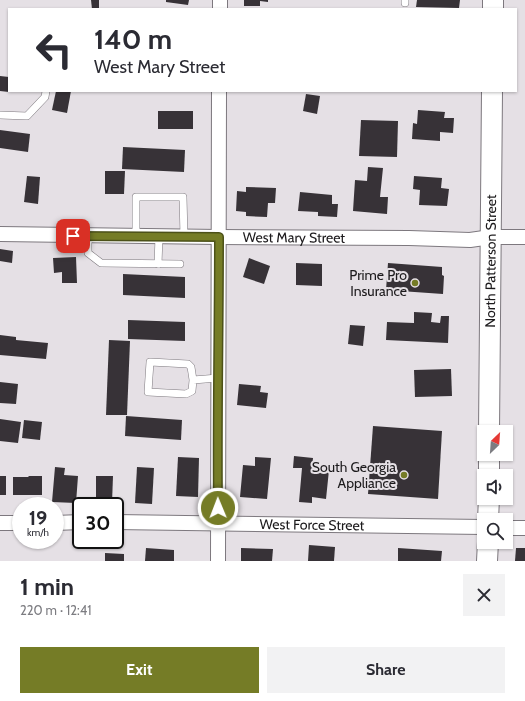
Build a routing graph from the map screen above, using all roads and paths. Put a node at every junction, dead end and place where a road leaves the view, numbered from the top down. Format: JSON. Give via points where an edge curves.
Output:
{"nodes":[{"id":1,"x":46,"y":92,"type":"edge"},
{"id":2,"x":219,"y":92,"type":"edge"},
{"id":3,"x":492,"y":92,"type":"edge"},
{"id":4,"x":0,"y":115,"type":"edge"},
{"id":5,"x":0,"y":234,"type":"edge"},
{"id":6,"x":88,"y":236,"type":"junction"},
{"id":7,"x":136,"y":236,"type":"junction"},
{"id":8,"x":159,"y":236,"type":"junction"},
{"id":9,"x":184,"y":237,"type":"junction"},
{"id":10,"x":219,"y":237,"type":"junction"},
{"id":11,"x":491,"y":237,"type":"junction"},
{"id":12,"x":525,"y":238,"type":"edge"},
{"id":13,"x":158,"y":264,"type":"junction"},
{"id":14,"x":180,"y":264,"type":"dead end"},
{"id":15,"x":218,"y":378,"type":"junction"},
{"id":16,"x":193,"y":380,"type":"junction"},
{"id":17,"x":489,"y":425,"type":"edge"},
{"id":18,"x":124,"y":522,"type":"edge"},
{"id":19,"x":12,"y":523,"type":"edge"},
{"id":20,"x":219,"y":523,"type":"junction"},
{"id":21,"x":0,"y":524,"type":"edge"},
{"id":22,"x":477,"y":527,"type":"edge"},
{"id":23,"x":513,"y":528,"type":"edge"},
{"id":24,"x":525,"y":528,"type":"edge"},
{"id":25,"x":488,"y":549,"type":"edge"},
{"id":26,"x":218,"y":561,"type":"edge"},
{"id":27,"x":487,"y":561,"type":"edge"}],
"edges":[{"from":1,"to":4,"type":"lane","via":[[45,97],[27,116]]},
{"from":2,"to":10,"type":"street"},
{"from":3,"to":11,"type":"main road","name":"North Patterson Street"},
{"from":5,"to":6,"type":"street","name":"West Mary Street"},
{"from":6,"to":7,"type":"street","name":"West Mary Street"},
{"from":6,"to":13,"type":"lane","via":[[88,254],[101,263]]},
{"from":7,"to":8,"type":"street","name":"West Mary Street"},
{"from":7,"to":9,"type":"lane","via":[[136,197],[183,197]]},
{"from":8,"to":9,"type":"street","name":"West Mary Street"},
{"from":8,"to":13,"type":"lane"},
{"from":9,"to":10,"type":"street","name":"West Mary Street"},
{"from":10,"to":11,"type":"street","name":"West Mary Street","via":[[470,240]]},
{"from":10,"to":15,"type":"street"},
{"from":11,"to":12,"type":"street","name":"West Mary Street"},
{"from":11,"to":17,"type":"main road","name":"North Patterson Street"},
{"from":13,"to":14,"type":"lane"},
{"from":15,"to":16,"type":"lane"},
{"from":15,"to":20,"type":"street"},
{"from":16,"to":16,"type":"lane","via":[[188,364],[150,362],[148,392],[186,394],[192,391]]},
{"from":18,"to":20,"type":"street","name":"West Force Street"},
{"from":19,"to":21,"type":"street"},
{"from":20,"to":22,"type":"street","name":"West Force Street"},
{"from":20,"to":26,"type":"street"},
{"from":23,"to":24,"type":"street"},
{"from":25,"to":27,"type":"main road"}]}
